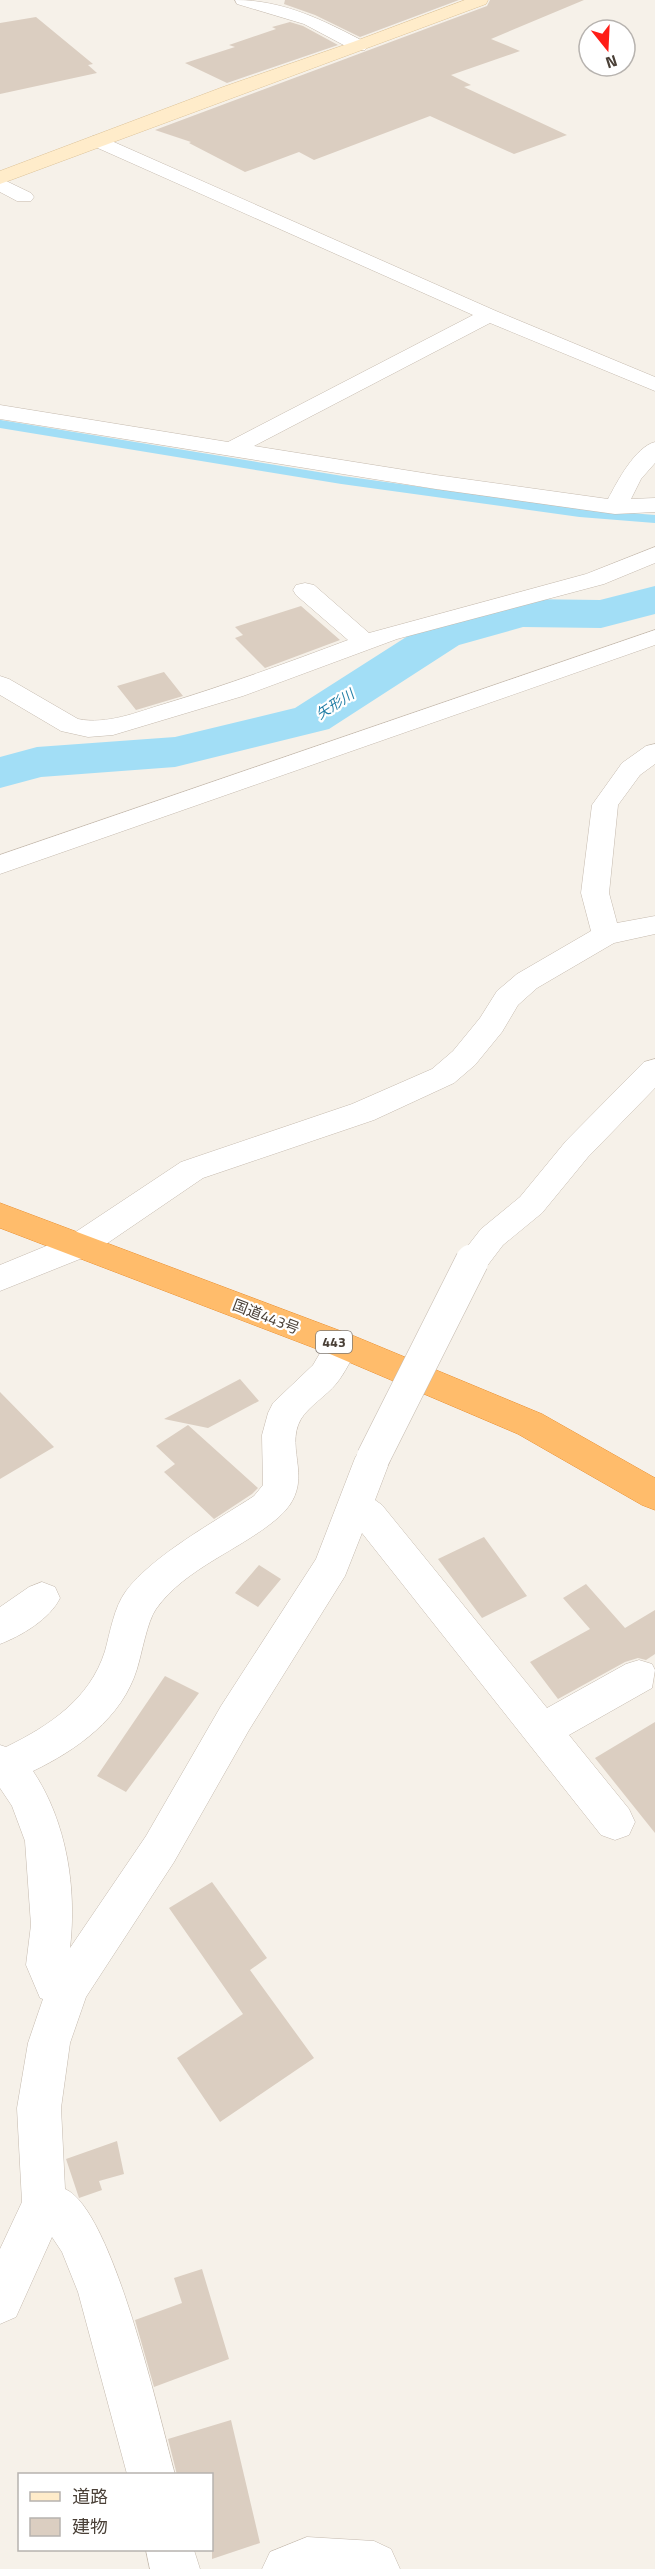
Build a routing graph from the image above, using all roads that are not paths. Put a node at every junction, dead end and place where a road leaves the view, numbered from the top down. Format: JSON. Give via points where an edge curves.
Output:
{"nodes":[{"id":1,"x":243,"y":0,"type":"edge"},
{"id":2,"x":480,"y":0,"type":"edge"},
{"id":3,"x":359,"y":46,"type":"junction"},
{"id":4,"x":98,"y":141,"type":"junction"},
{"id":5,"x":0,"y":178,"type":"edge"},
{"id":6,"x":0,"y":184,"type":"edge"},
{"id":7,"x":24,"y":197,"type":"dead end"},
{"id":8,"x":489,"y":315,"type":"junction"},
{"id":9,"x":655,"y":386,"type":"edge"},
{"id":10,"x":0,"y":412,"type":"edge"},
{"id":11,"x":655,"y":449,"type":"edge"},
{"id":12,"x":230,"y":450,"type":"junction"},
{"id":13,"x":655,"y":506,"type":"edge"},
{"id":14,"x":615,"y":507,"type":"junction"},
{"id":15,"x":655,"y":554,"type":"edge"},
{"id":16,"x":305,"y":590,"type":"dead end"},
{"id":17,"x":655,"y":637,"type":"edge"},
{"id":18,"x":365,"y":642,"type":"junction"},
{"id":19,"x":0,"y":684,"type":"edge"},
{"id":20,"x":655,"y":752,"type":"edge"},
{"id":21,"x":0,"y":865,"type":"edge"},
{"id":22,"x":655,"y":925,"type":"edge"},
{"id":23,"x":606,"y":935,"type":"junction"},
{"id":24,"x":655,"y":1069,"type":"edge"},
{"id":25,"x":0,"y":1215,"type":"edge"},
{"id":26,"x":79,"y":1246,"type":"junction"},
{"id":27,"x":0,"y":1280,"type":"edge"},
{"id":28,"x":342,"y":1345,"type":"junction"},
{"id":29,"x":655,"y":1495,"type":"edge"},
{"id":30,"x":355,"y":1506,"type":"junction"},
{"id":31,"x":42,"y":1598,"type":"dead end"},
{"id":32,"x":0,"y":1628,"type":"edge"},
{"id":33,"x":639,"y":1676,"type":"dead end"},
{"id":34,"x":540,"y":1731,"type":"junction"},
{"id":35,"x":3,"y":1763,"type":"edge"},
{"id":36,"x":615,"y":1822,"type":"dead end"},
{"id":37,"x":68,"y":1987,"type":"junction"},
{"id":38,"x":44,"y":2203,"type":"junction"},
{"id":39,"x":0,"y":2301,"type":"edge"},
{"id":40,"x":150,"y":2473,"type":"edge"},
{"id":41,"x":170,"y":2551,"type":"edge"},
{"id":42,"x":175,"y":2569,"type":"edge"},
{"id":43,"x":287,"y":2569,"type":"edge"},
{"id":44,"x":375,"y":2569,"type":"edge"}],
"edges":[{"from":1,"to":3,"type":"street","via":[[310,20]]},
{"from":2,"to":3,"type":"street"},
{"from":3,"to":4,"type":"street"},
{"from":4,"to":5,"type":"street"},
{"from":4,"to":8,"type":"street"},
{"from":6,"to":7,"type":"street"},
{"from":8,"to":9,"type":"street"},
{"from":8,"to":12,"type":"street"},
{"from":10,"to":12,"type":"street"},
{"from":11,"to":14,"type":"street","via":[[631,477]]},
{"from":12,"to":14,"type":"street"},
{"from":13,"to":14,"type":"street"},
{"from":15,"to":18,"type":"street","via":[[595,579]]},
{"from":16,"to":18,"type":"street"},
{"from":17,"to":21,"type":"street"},
{"from":18,"to":19,"type":"street","via":[[234,692],[113,727],[88,729],[70,725]]},
{"from":20,"to":23,"type":"street","via":[[631,769],[605,805],[595,893]]},
{"from":22,"to":23,"type":"street"},
{"from":23,"to":26,"type":"street","via":[[527,981],[507,998],[464,1058],[443,1076],[363,1112],[192,1170]]},
{"from":24,"to":30,"type":"street","bridge":true,"via":[[577,1149],[531,1205],[492,1237],[472,1261],[373,1458]]},
{"from":25,"to":26,"type":"highway","name":"国道443号","number":"443"},
{"from":26,"to":27,"type":"street"},
{"from":26,"to":28,"type":"highway","name":"国道443号","number":"443"},
{"from":28,"to":29,"type":"highway","name":"国道443号","number":"443","via":[[530,1424]]},
{"from":28,"to":35,"type":"street","via":[[325,1374],[285,1413],[279,1435],[281,1488],[267,1506],[162,1577],[138,1604],[117,1673],[91,1713],[38,1750]]},
{"from":30,"to":34,"type":"street","via":[[369,1515]]},
{"from":30,"to":37,"type":"street","via":[[332,1565],[235,1718],[160,1849]]},
{"from":31,"to":32,"type":"street"},
{"from":33,"to":34,"type":"street"},
{"from":34,"to":36,"type":"street"},
{"from":35,"to":37,"type":"street","via":[[28,1797],[45,1841],[52,1924],[47,1965],[55,1984]]},
{"from":37,"to":38,"type":"street","via":[[49,2043],[39,2109]]},
{"from":38,"to":39,"type":"street"},
{"from":38,"to":40,"type":"street","via":[[59,2209],[79,2237],[101,2292]]},
{"from":41,"to":42,"type":"street"},
{"from":43,"to":44,"type":"street","via":[[308,2562]]}]}
